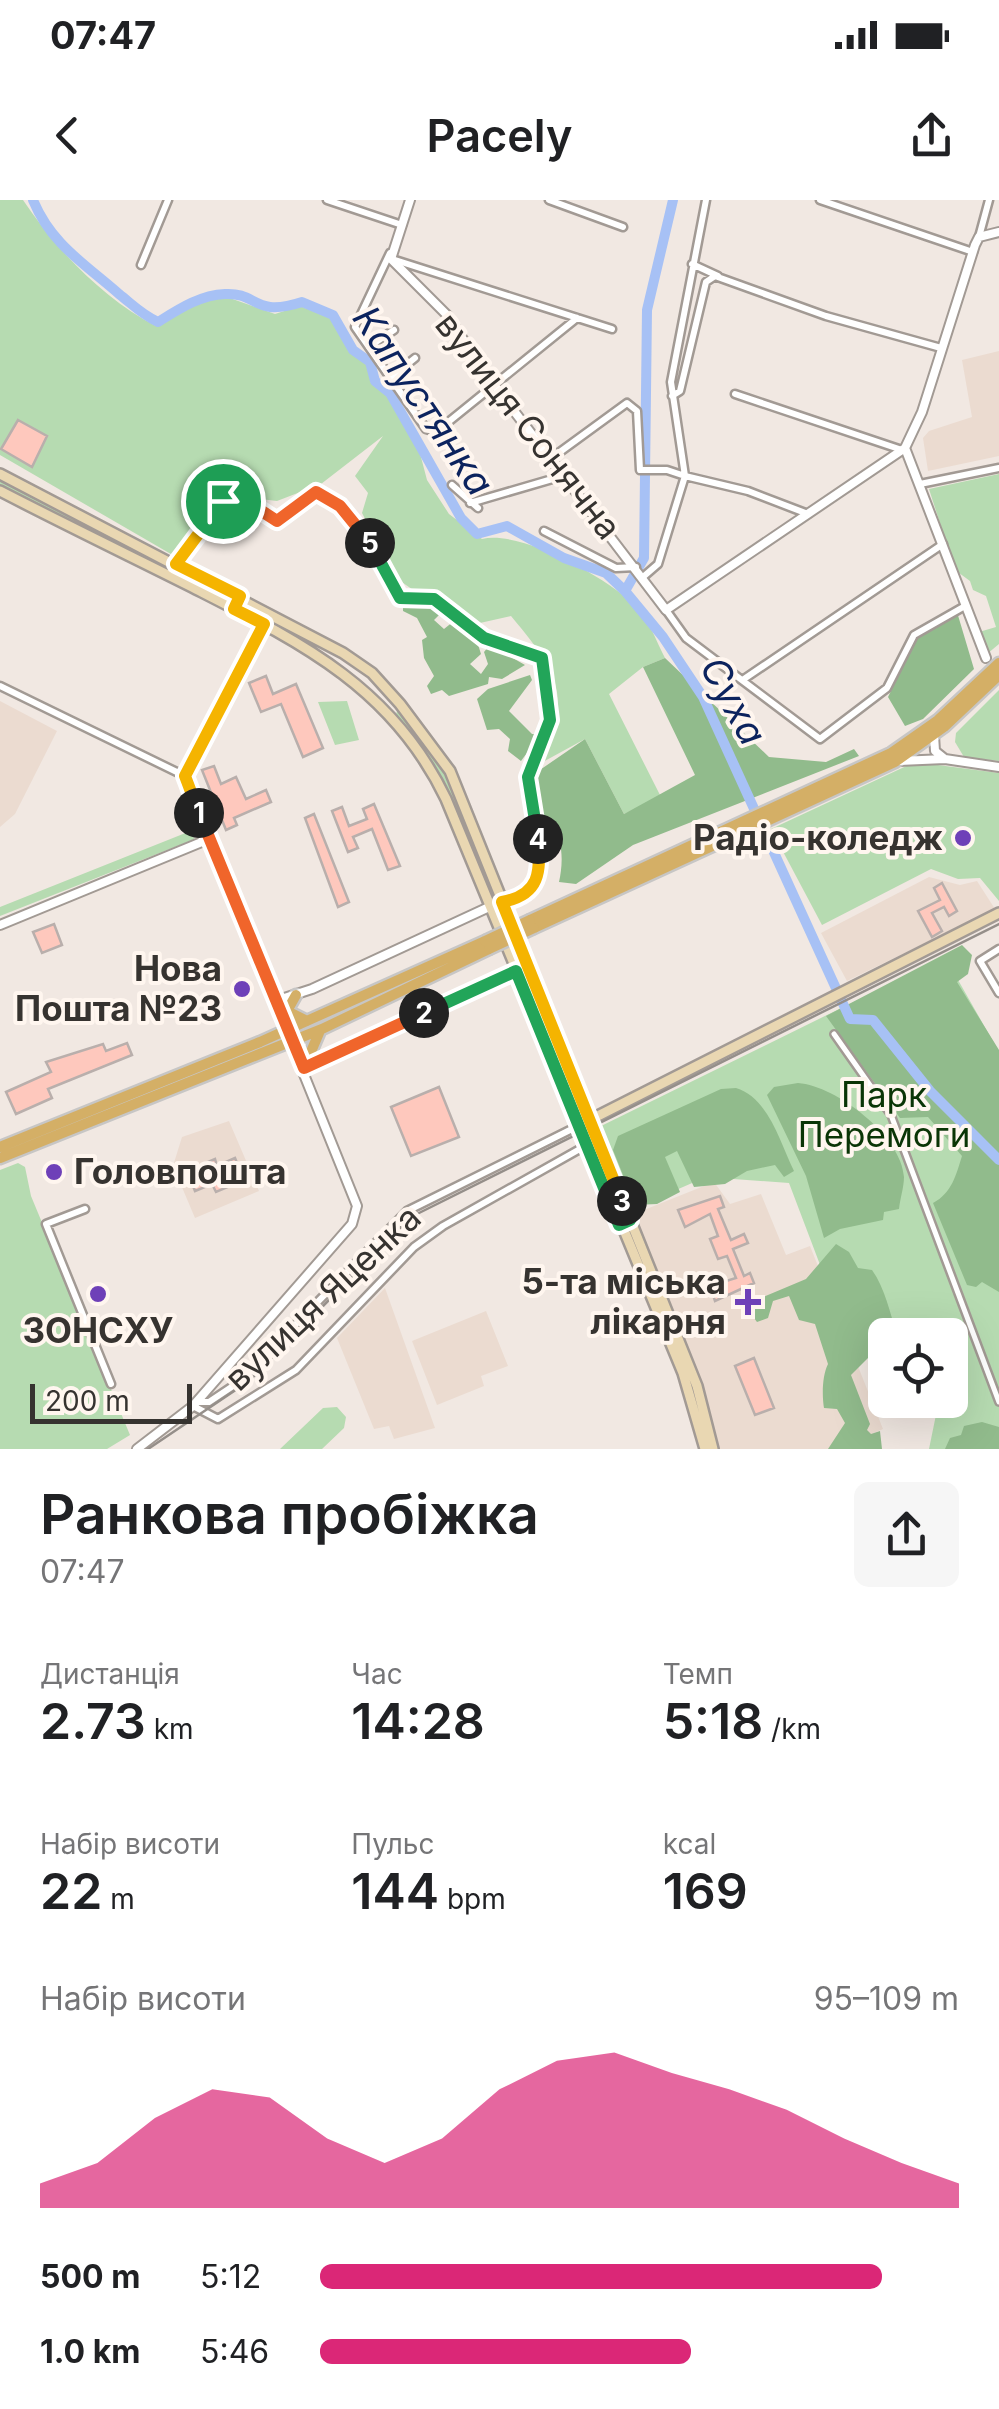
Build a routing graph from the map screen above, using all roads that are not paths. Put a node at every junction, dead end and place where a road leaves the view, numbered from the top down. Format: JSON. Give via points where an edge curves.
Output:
{"nodes":[{"id":1,"x":168,"y":200,"type":"edge"},
{"id":2,"x":327,"y":200,"type":"edge"},
{"id":3,"x":410,"y":200,"type":"edge"},
{"id":4,"x":549,"y":200,"type":"edge"},
{"id":5,"x":706,"y":200,"type":"edge"},
{"id":6,"x":820,"y":200,"type":"edge"},
{"id":7,"x":989,"y":200,"type":"edge"},
{"id":8,"x":402,"y":226,"type":"junction"},
{"id":9,"x":624,"y":228,"type":"dead end"},
{"id":10,"x":999,"y":232,"type":"edge"},
{"id":11,"x":979,"y":238,"type":"junction"},
{"id":12,"x":392,"y":252,"type":"junction"},
{"id":13,"x":973,"y":252,"type":"junction"},
{"id":14,"x":692,"y":264,"type":"junction"},
{"id":15,"x":140,"y":265,"type":"dead end"},
{"id":16,"x":720,"y":277,"type":"junction"},
{"id":17,"x":576,"y":318,"type":"junction"},
{"id":18,"x":612,"y":329,"type":"dead end"},
{"id":19,"x":394,"y":330,"type":"dead end"},
{"id":20,"x":370,"y":346,"type":"junction"},
{"id":21,"x":942,"y":348,"type":"junction"},
{"id":22,"x":415,"y":358,"type":"dead end"},
{"id":23,"x":390,"y":378,"type":"junction"},
{"id":24,"x":496,"y":386,"type":"junction"},
{"id":25,"x":735,"y":394,"type":"dead end"},
{"id":26,"x":672,"y":396,"type":"junction"},
{"id":27,"x":903,"y":449,"type":"junction"},
{"id":28,"x":553,"y":458,"type":"junction"},
{"id":29,"x":999,"y":468,"type":"edge"},
{"id":30,"x":0,"y":474,"type":"edge"},
{"id":31,"x":566,"y":474,"type":"junction"},
{"id":32,"x":685,"y":476,"type":"junction"},
{"id":33,"x":920,"y":484,"type":"junction"},
{"id":34,"x":452,"y":485,"type":"dead end"},
{"id":35,"x":0,"y":491,"type":"edge"},
{"id":36,"x":808,"y":514,"type":"junction"},
{"id":37,"x":544,"y":531,"type":"dead end"},
{"id":38,"x":943,"y":544,"type":"junction"},
{"id":39,"x":176,"y":564,"type":"junction"},
{"id":40,"x":640,"y":572,"type":"junction"},
{"id":41,"x":240,"y":596,"type":"junction"},
{"id":42,"x":965,"y":606,"type":"junction"},
{"id":43,"x":234,"y":609,"type":"junction"},
{"id":44,"x":666,"y":610,"type":"junction"},
{"id":45,"x":264,"y":624,"type":"junction"},
{"id":46,"x":986,"y":658,"type":"junction"},
{"id":47,"x":999,"y":661,"type":"edge"},
{"id":48,"x":999,"y":675,"type":"edge"},
{"id":49,"x":744,"y":679,"type":"junction"},
{"id":50,"x":977,"y":684,"type":"junction"},
{"id":51,"x":0,"y":686,"type":"edge"},
{"id":52,"x":400,"y":704,"type":"junction"},
{"id":53,"x":388,"y":714,"type":"junction"},
{"id":54,"x":934,"y":735,"type":"junction"},
{"id":55,"x":893,"y":757,"type":"junction"},
{"id":56,"x":946,"y":758,"type":"junction"},
{"id":57,"x":999,"y":767,"type":"edge"},
{"id":58,"x":185,"y":776,"type":"junction"},
{"id":59,"x":209,"y":840,"type":"junction"},
{"id":60,"x":502,"y":902,"type":"junction"},
{"id":61,"x":489,"y":907,"type":"junction"},
{"id":62,"x":999,"y":914,"type":"edge"},
{"id":63,"x":0,"y":925,"type":"edge"},
{"id":64,"x":487,"y":945,"type":"junction"},
{"id":65,"x":999,"y":949,"type":"edge"},
{"id":66,"x":529,"y":965,"type":"junction"},
{"id":67,"x":516,"y":971,"type":"junction"},
{"id":68,"x":999,"y":993,"type":"edge"},
{"id":69,"x":296,"y":995,"type":"junction"},
{"id":70,"x":275,"y":1001,"type":"junction"},
{"id":71,"x":287,"y":1011,"type":"junction"},
{"id":72,"x":308,"y":1021,"type":"junction"},
{"id":73,"x":322,"y":1029,"type":"junction"},
{"id":74,"x":554,"y":1034,"type":"junction"},
{"id":75,"x":834,"y":1034,"type":"dead end"},
{"id":76,"x":290,"y":1036,"type":"junction"},
{"id":77,"x":543,"y":1040,"type":"junction"},
{"id":78,"x":304,"y":1068,"type":"junction"},
{"id":79,"x":590,"y":1120,"type":"junction"},
{"id":80,"x":578,"y":1126,"type":"junction"},
{"id":81,"x":20,"y":1144,"type":"junction"},
{"id":82,"x":588,"y":1146,"type":"junction"},
{"id":83,"x":0,"y":1147,"type":"edge"},
{"id":84,"x":0,"y":1158,"type":"edge"},
{"id":85,"x":85,"y":1209,"type":"dead end"},
{"id":86,"x":624,"y":1223,"type":"junction"},
{"id":87,"x":111,"y":1384,"type":"dead end"},
{"id":88,"x":999,"y":1402,"type":"edge"},
{"id":89,"x":194,"y":1404,"type":"junction"},
{"id":90,"x":137,"y":1449,"type":"edge"},
{"id":91,"x":705,"y":1449,"type":"edge"},
{"id":92,"x":713,"y":1449,"type":"edge"}],
"edges":[{"from":1,"to":15,"type":"street"},
{"from":2,"to":8,"type":"street"},
{"from":3,"to":8,"type":"street"},
{"from":4,"to":9,"type":"street"},
{"from":5,"to":14,"type":"street"},
{"from":6,"to":13,"type":"street"},
{"from":7,"to":11,"type":"street"},
{"from":8,"to":12,"type":"street"},
{"from":10,"to":11,"type":"street"},
{"from":11,"to":13,"type":"street"},
{"from":12,"to":17,"type":"street"},
{"from":12,"to":20,"type":"street","via":[[354,328]]},
{"from":12,"to":24,"type":"street","name":"вулиця Сонячна"},
{"from":13,"to":21,"type":"street"},
{"from":14,"to":16,"type":"street"},
{"from":14,"to":26,"type":"street"},
{"from":16,"to":21,"type":"street"},
{"from":16,"to":26,"type":"street","via":[[706,282],[680,391]]},
{"from":17,"to":18,"type":"street"},
{"from":17,"to":24,"type":"street"},
{"from":19,"to":20,"type":"street"},
{"from":20,"to":23,"type":"street"},
{"from":21,"to":27,"type":"street"},
{"from":22,"to":23,"type":"street"},
{"from":23,"to":24,"type":"street","via":[[415,416],[436,432]]},
{"from":24,"to":28,"type":"street","name":"вулиця Сонячна"},
{"from":25,"to":27,"type":"street"},
{"from":26,"to":32,"type":"street"},
{"from":27,"to":33,"type":"street"},
{"from":27,"to":36,"type":"street"},
{"from":28,"to":31,"type":"street","name":"вулиця Сонячна"},
{"from":28,"to":32,"type":"street","via":[[627,403],[637,411],[639,455],[647,470]]},
{"from":29,"to":33,"type":"street"},
{"from":30,"to":39,"type":"main road"},
{"from":31,"to":34,"type":"street","via":[[474,505]]},
{"from":31,"to":40,"type":"street","name":"вулиця Сонячна"},
{"from":32,"to":36,"type":"street"},
{"from":32,"to":40,"type":"street","via":[[658,564]]},
{"from":33,"to":38,"type":"street"},
{"from":35,"to":43,"type":"main road"},
{"from":36,"to":44,"type":"street"},
{"from":37,"to":40,"type":"street","via":[[616,568]]},
{"from":38,"to":42,"type":"street"},
{"from":38,"to":49,"type":"street"},
{"from":39,"to":41,"type":"main road"},
{"from":39,"to":60,"type":"street","via":[[223,501],[240,510],[254,506],[277,521],[316,492],[361,526],[400,598],[434,599],[484,638],[542,658],[550,720],[528,777],[540,875],[522,898]]},
{"from":40,"to":44,"type":"street","name":"вулиця Сонячна"},
{"from":41,"to":43,"type":"main road"},
{"from":41,"to":52,"type":"main road","via":[[343,653]]},
{"from":42,"to":46,"type":"street"},
{"from":42,"to":49,"type":"street","via":[[914,636],[888,688],[820,739]]},
{"from":43,"to":45,"type":"main road"},
{"from":44,"to":49,"type":"street","via":[[686,638]]},
{"from":45,"to":53,"type":"main road","via":[[324,656]]},
{"from":45,"to":58,"type":"street"},
{"from":46,"to":47,"type":"street"},
{"from":46,"to":50,"type":"street"},
{"from":47,"to":50,"type":"main road"},
{"from":48,"to":54,"type":"main road"},
{"from":50,"to":55,"type":"main road"},
{"from":51,"to":58,"type":"street"},
{"from":52,"to":53,"type":"main road"},
{"from":52,"to":60,"type":"main road","via":[[450,771]]},
{"from":53,"to":61,"type":"main road","via":[[430,766]]},
{"from":54,"to":55,"type":"main road"},
{"from":54,"to":56,"type":"street","via":[[935,750]]},
{"from":55,"to":56,"type":"street"},
{"from":55,"to":64,"type":"main road","bridge":true},
{"from":56,"to":57,"type":"street"},
{"from":58,"to":59,"type":"street"},
{"from":59,"to":63,"type":"street"},
{"from":59,"to":70,"type":"street"},
{"from":60,"to":61,"type":"street"},
{"from":60,"to":66,"type":"main road"},
{"from":61,"to":67,"type":"main road"},
{"from":61,"to":69,"type":"street"},
{"from":62,"to":79,"type":"main road","name":"вулиця Яценка"},
{"from":64,"to":72,"type":"main road"},
{"from":64,"to":73,"type":"main road"},
{"from":65,"to":68,"type":"street","via":[[980,961]]},
{"from":66,"to":67,"type":"street"},
{"from":66,"to":74,"type":"main road"},
{"from":67,"to":77,"type":"main road"},
{"from":67,"to":78,"type":"street"},
{"from":69,"to":70,"type":"street"},
{"from":69,"to":71,"type":"main road"},
{"from":70,"to":71,"type":"street"},
{"from":70,"to":76,"type":"street"},
{"from":71,"to":72,"type":"main road"},
{"from":72,"to":76,"type":"main road"},
{"from":73,"to":76,"type":"main road"},
{"from":73,"to":78,"type":"main road"},
{"from":74,"to":77,"type":"main road"},
{"from":74,"to":79,"type":"main road"},
{"from":75,"to":88,"type":"street","via":[[891,1115]]},
{"from":76,"to":78,"type":"street"},
{"from":76,"to":81,"type":"main road"},
{"from":77,"to":80,"type":"main road"},
{"from":78,"to":89,"type":"street","via":[[356,1215]]},
{"from":79,"to":80,"type":"main road","name":"вулиця Яценка"},
{"from":79,"to":86,"type":"main road"},
{"from":80,"to":82,"type":"main road"},
{"from":80,"to":89,"type":"street","name":"вулиця Яценка","via":[[407,1211],[239,1382]]},
{"from":81,"to":83,"type":"main road"},
{"from":81,"to":84,"type":"main road"},
{"from":82,"to":86,"type":"main road"},
{"from":82,"to":89,"type":"street","via":[[414,1247],[296,1370],[218,1419]]},
{"from":85,"to":87,"type":"street","via":[[46,1224]]},
{"from":86,"to":91,"type":"main road"},
{"from":86,"to":92,"type":"main road","via":[[697,1386]]},
{"from":89,"to":90,"type":"street"}]}
